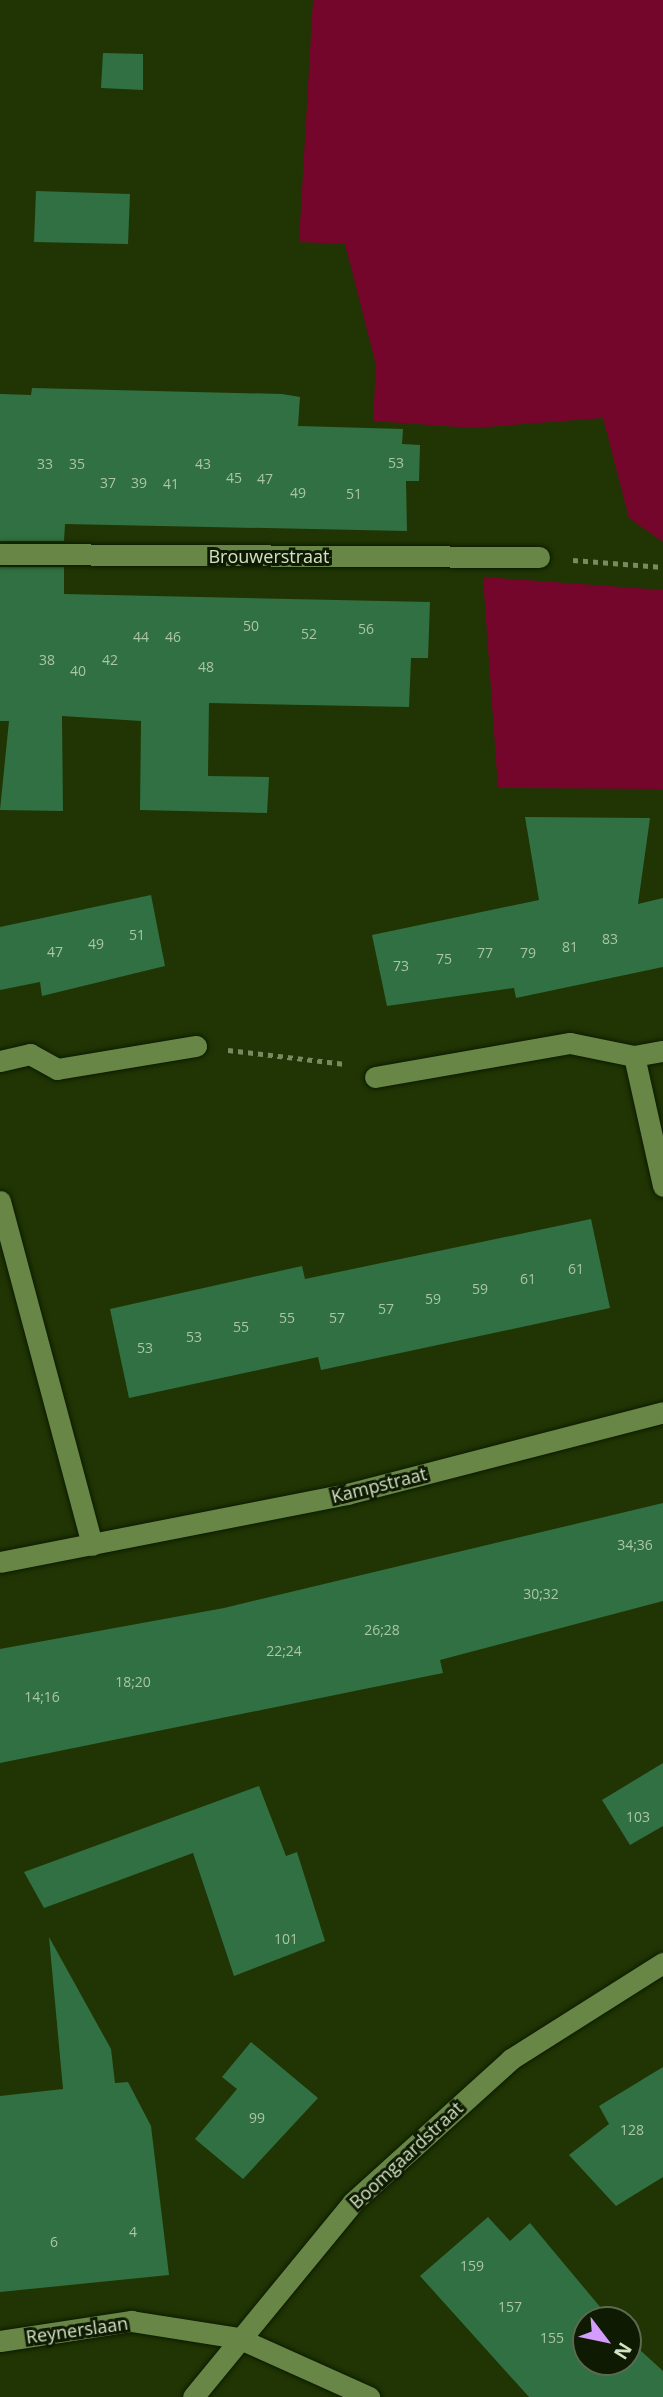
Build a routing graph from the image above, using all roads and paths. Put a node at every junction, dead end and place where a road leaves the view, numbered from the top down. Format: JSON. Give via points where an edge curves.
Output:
{"nodes":[{"id":1,"x":0,"y":554,"type":"edge"},
{"id":2,"x":538,"y":557,"type":"joint"},
{"id":3,"x":663,"y":568,"type":"edge"},
{"id":4,"x":196,"y":1046,"type":"joint"},
{"id":5,"x":663,"y":1051,"type":"edge"},
{"id":6,"x":634,"y":1056,"type":"junction"},
{"id":7,"x":0,"y":1060,"type":"edge"},
{"id":8,"x":375,"y":1077,"type":"joint"},
{"id":9,"x":663,"y":1186,"type":"edge"},
{"id":10,"x":0,"y":1201,"type":"edge"},
{"id":11,"x":663,"y":1412,"type":"edge"},
{"id":12,"x":92,"y":1545,"type":"junction"},
{"id":13,"x":0,"y":1562,"type":"edge"},
{"id":14,"x":663,"y":1963,"type":"edge"},
{"id":15,"x":238,"y":2338,"type":"junction"},
{"id":16,"x":0,"y":2341,"type":"edge"},
{"id":17,"x":193,"y":2397,"type":"edge"},
{"id":18,"x":369,"y":2397,"type":"edge"}],
"edges":[{"from":1,"to":2,"type":"street","name":"Brouwerstraat"},
{"from":2,"to":3,"type":"path"},
{"from":4,"to":7,"type":"street","via":[[57,1069],[30,1054]]},
{"from":4,"to":8,"type":"path","via":[[371,1067]]},
{"from":5,"to":6,"type":"street"},
{"from":6,"to":8,"type":"street","via":[[570,1043]]},
{"from":6,"to":9,"type":"street"},
{"from":10,"to":12,"type":"street"},
{"from":11,"to":12,"type":"street","name":"Kampstraat","via":[[347,1494]]},
{"from":12,"to":13,"type":"street","name":"Kampstraat"},
{"from":14,"to":15,"type":"street","name":"Boomgaardstraat","via":[[511,2059],[353,2202]]},
{"from":15,"to":16,"type":"street","name":"Reynerslaan","via":[[131,2321]]},
{"from":15,"to":17,"type":"street","name":"Boomgaardstraat"},
{"from":15,"to":18,"type":"street","name":"Reynerslaan"}]}
